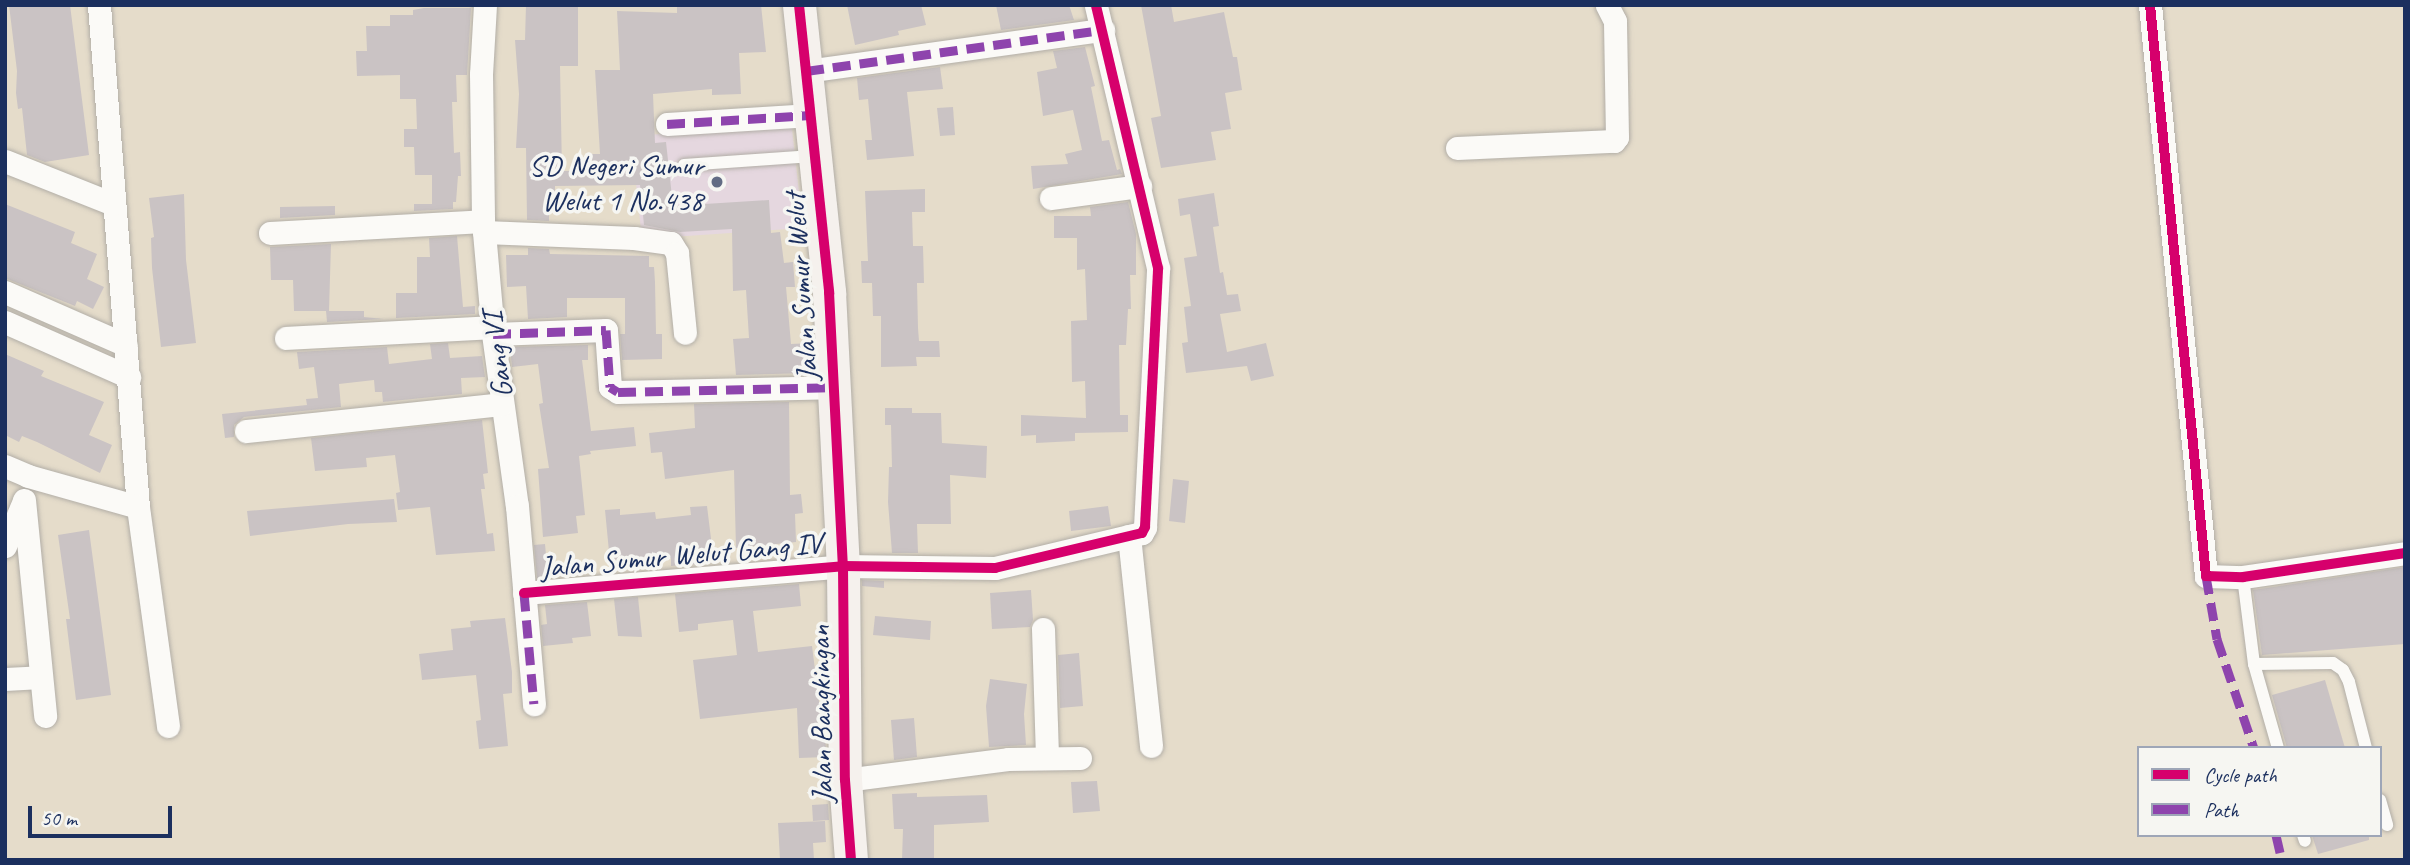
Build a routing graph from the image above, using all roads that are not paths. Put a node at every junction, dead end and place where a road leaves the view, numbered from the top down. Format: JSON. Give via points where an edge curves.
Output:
{"nodes":[{"id":1,"x":99,"y":5,"type":"edge"},
{"id":2,"x":485,"y":5,"type":"edge"},
{"id":3,"x":799,"y":5,"type":"edge"},
{"id":4,"x":1096,"y":5,"type":"edge"},
{"id":5,"x":1607,"y":5,"type":"edge"},
{"id":6,"x":2150,"y":5,"type":"edge"},
{"id":7,"x":1103,"y":30,"type":"junction"},
{"id":8,"x":806,"y":71,"type":"junction"},
{"id":9,"x":811,"y":115,"type":"junction"},
{"id":10,"x":667,"y":124,"type":"dead end"},
{"id":11,"x":1457,"y":148,"type":"dead end"},
{"id":12,"x":817,"y":155,"type":"junction"},
{"id":13,"x":5,"y":161,"type":"edge"},
{"id":14,"x":684,"y":165,"type":"dead end"},
{"id":15,"x":1140,"y":186,"type":"junction"},
{"id":16,"x":1051,"y":198,"type":"dead end"},
{"id":17,"x":113,"y":204,"type":"junction"},
{"id":18,"x":483,"y":226,"type":"junction"},
{"id":19,"x":270,"y":233,"type":"dead end"},
{"id":20,"x":5,"y":292,"type":"edge"},
{"id":21,"x":5,"y":322,"type":"edge"},
{"id":22,"x":493,"y":331,"type":"junction"},
{"id":23,"x":685,"y":333,"type":"dead end"},
{"id":24,"x":286,"y":338,"type":"dead end"},
{"id":25,"x":126,"y":345,"type":"junction"},
{"id":26,"x":129,"y":377,"type":"junction"},
{"id":27,"x":831,"y":387,"type":"junction"},
{"id":28,"x":502,"y":404,"type":"junction"},
{"id":29,"x":246,"y":431,"type":"dead end"},
{"id":30,"x":5,"y":466,"type":"edge"},
{"id":31,"x":28,"y":476,"type":"junction"},
{"id":32,"x":24,"y":500,"type":"junction"},
{"id":33,"x":138,"y":507,"type":"junction"},
{"id":34,"x":1129,"y":536,"type":"junction"},
{"id":35,"x":5,"y":546,"type":"edge"},
{"id":36,"x":2405,"y":553,"type":"edge"},
{"id":37,"x":842,"y":566,"type":"junction"},
{"id":38,"x":2243,"y":577,"type":"junction"},
{"id":39,"x":524,"y":593,"type":"junction"},
{"id":40,"x":1043,"y":629,"type":"dead end"},
{"id":41,"x":2253,"y":664,"type":"junction"},
{"id":42,"x":41,"y":677,"type":"junction"},
{"id":43,"x":5,"y":679,"type":"edge"},
{"id":44,"x":534,"y":704,"type":"dead end"},
{"id":45,"x":44,"y":716,"type":"dead end"},
{"id":46,"x":168,"y":726,"type":"dead end"},
{"id":47,"x":1151,"y":746,"type":"dead end"},
{"id":48,"x":2277,"y":746,"type":"edge"},
{"id":49,"x":2366,"y":746,"type":"edge"},
{"id":50,"x":1047,"y":756,"type":"junction"},
{"id":51,"x":1080,"y":758,"type":"dead end"},
{"id":52,"x":845,"y":780,"type":"junction"},
{"id":53,"x":2382,"y":807,"type":"edge"},
{"id":54,"x":2387,"y":825,"type":"dead end"},
{"id":55,"x":851,"y":860,"type":"edge"}],
"edges":[{"from":1,"to":17,"type":"street"},
{"from":2,"to":18,"type":"street","name":"Gang VI"},
{"from":3,"to":8,"type":"street","name":"Jalan Sumur Welut"},
{"from":4,"to":7,"type":"street"},
{"from":5,"to":11,"type":"street","via":[[1615,21],[1614,141]]},
{"from":6,"to":38,"type":"street","via":[[2206,576]]},
{"from":7,"to":8,"type":"street"},
{"from":7,"to":15,"type":"street"},
{"from":8,"to":9,"type":"street","name":"Jalan Sumur Welut"},
{"from":9,"to":10,"type":"street"},
{"from":9,"to":12,"type":"street","name":"Jalan Sumur Welut"},
{"from":12,"to":14,"type":"lane"},
{"from":12,"to":27,"type":"street","name":"Jalan Sumur Welut","via":[[829,292]]},
{"from":13,"to":17,"type":"street"},
{"from":15,"to":16,"type":"street"},
{"from":15,"to":34,"type":"street","via":[[1158,268],[1145,527],[1142,533]]},
{"from":17,"to":25,"type":"street"},
{"from":18,"to":19,"type":"street"},
{"from":18,"to":22,"type":"street","name":"Gang VI"},
{"from":18,"to":23,"type":"street","via":[[671,243],[677,253]]},
{"from":20,"to":25,"type":"street"},
{"from":21,"to":26,"type":"street"},
{"from":22,"to":24,"type":"street"},
{"from":22,"to":27,"type":"street","via":[[606,330],[610,387],[618,392]]},
{"from":22,"to":28,"type":"street","name":"Gang VI"},
{"from":25,"to":26,"type":"street"},
{"from":26,"to":33,"type":"street"},
{"from":27,"to":37,"type":"street","name":"Jalan Sumur Welut"},
{"from":28,"to":29,"type":"street"},
{"from":28,"to":39,"type":"street","name":"Gang VI"},
{"from":30,"to":31,"type":"street"},
{"from":31,"to":32,"type":"street"},
{"from":31,"to":33,"type":"street"},
{"from":32,"to":35,"type":"street"},
{"from":32,"to":42,"type":"street"},
{"from":33,"to":46,"type":"street"},
{"from":34,"to":37,"type":"street","name":"Jalan Sumur Welut Gang IV","via":[[995,568]]},
{"from":34,"to":47,"type":"street"},
{"from":36,"to":38,"type":"street"},
{"from":37,"to":39,"type":"street","name":"Jalan Sumur Welut Gang IV"},
{"from":37,"to":52,"type":"street","name":"Jalan Bangkingan"},
{"from":38,"to":41,"type":"lane"},
{"from":39,"to":44,"type":"street","name":"Gang VI"},
{"from":40,"to":50,"type":"street"},
{"from":41,"to":48,"type":"lane"},
{"from":41,"to":49,"type":"lane","via":[[2333,663],[2343,670]]},
{"from":42,"to":43,"type":"street"},
{"from":42,"to":45,"type":"street"},
{"from":50,"to":51,"type":"street"},
{"from":50,"to":52,"type":"street"},
{"from":52,"to":55,"type":"street","name":"Jalan Bangkingan"},
{"from":53,"to":54,"type":"lane"}]}
